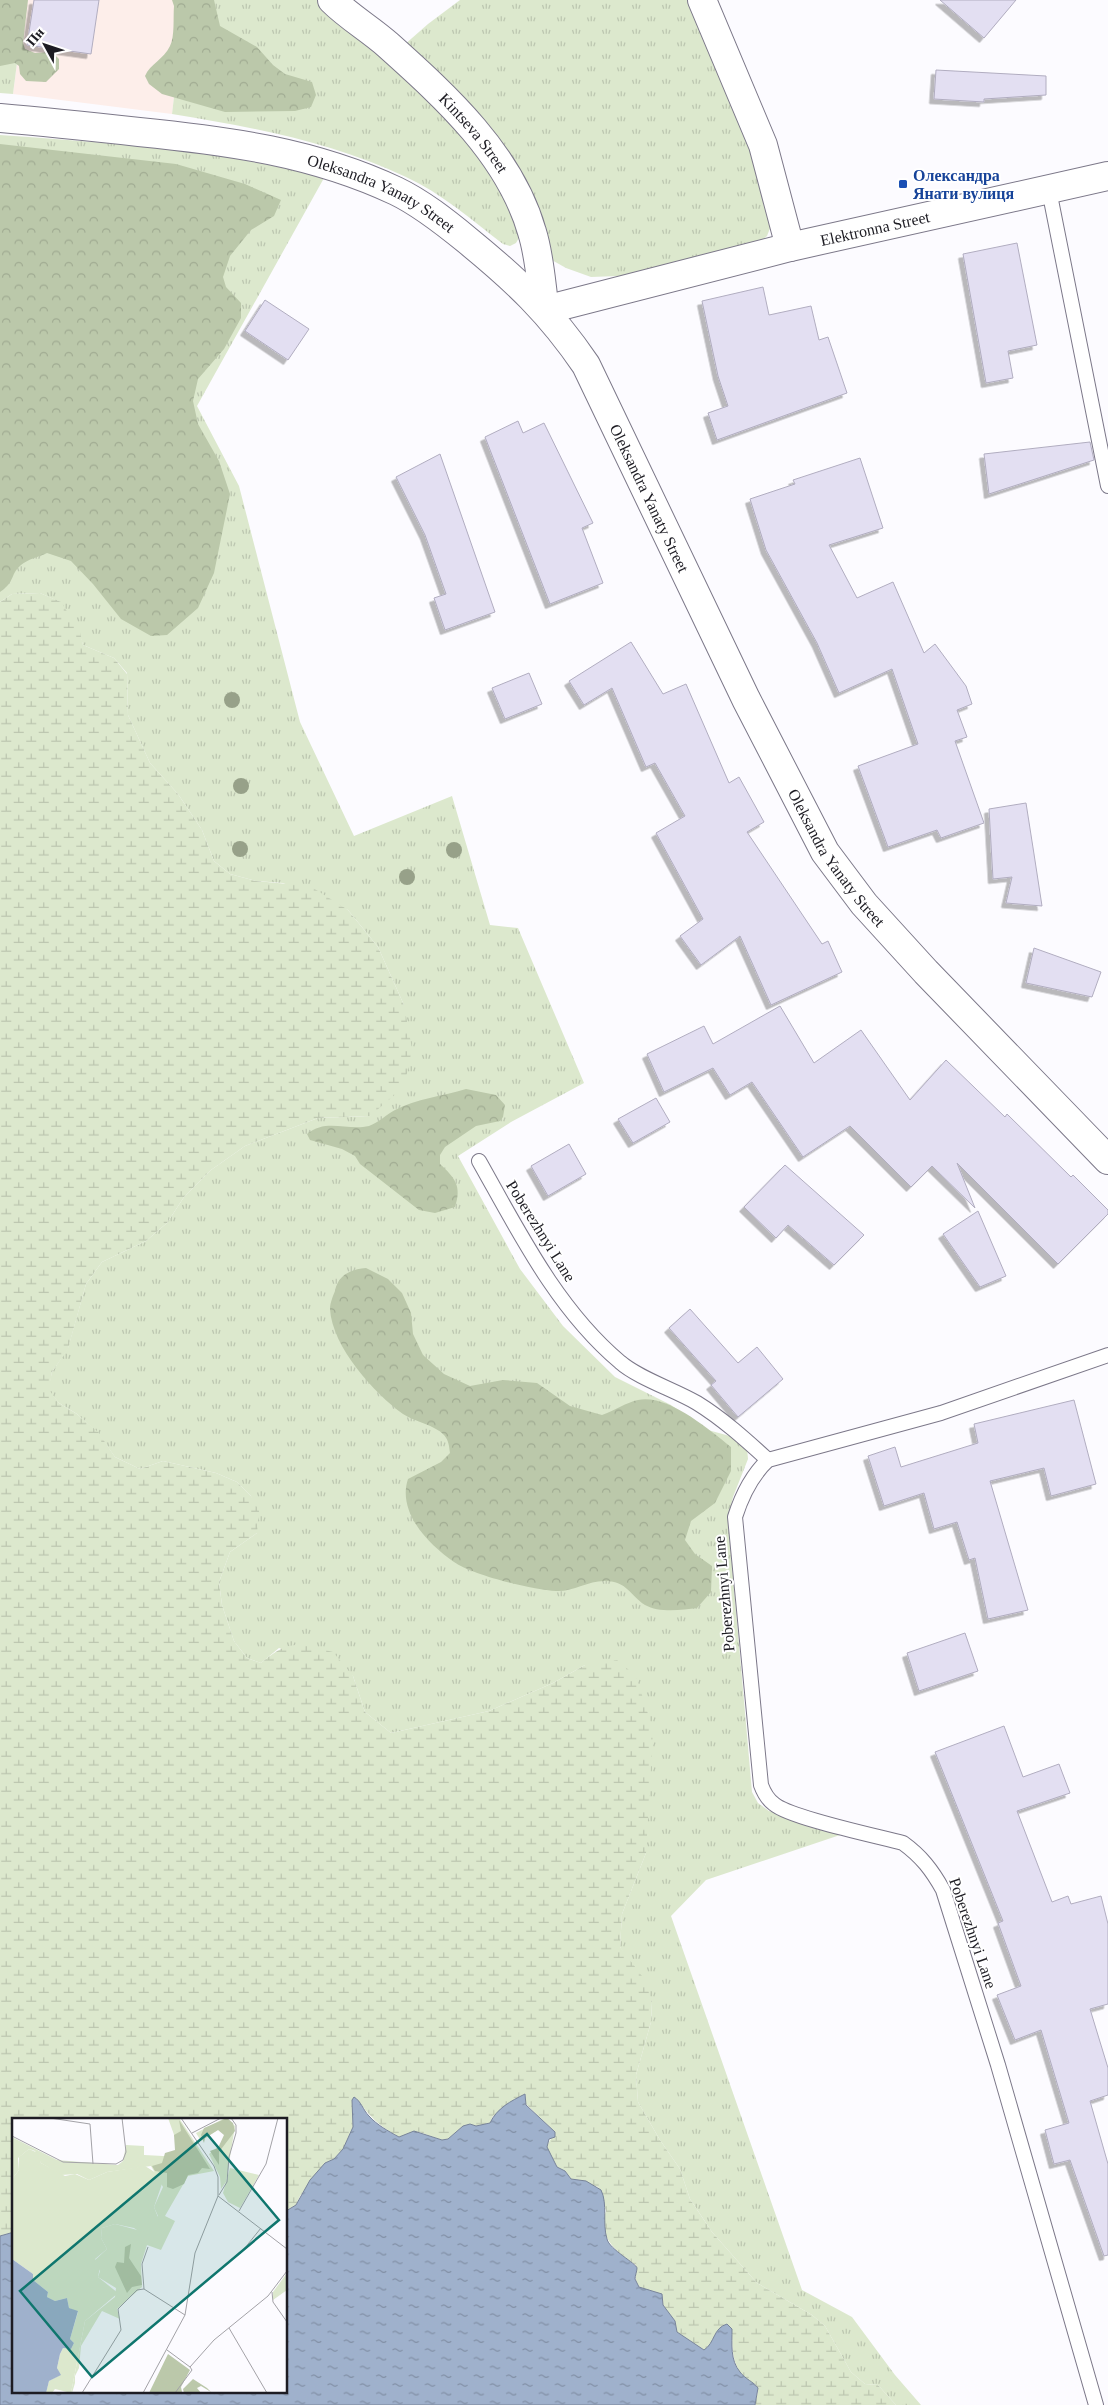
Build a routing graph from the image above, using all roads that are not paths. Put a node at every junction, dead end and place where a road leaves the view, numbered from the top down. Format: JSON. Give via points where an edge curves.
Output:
{"nodes":[{"id":1,"x":332,"y":0,"type":"edge"},
{"id":2,"x":702,"y":0,"type":"edge"},
{"id":3,"x":0,"y":118,"type":"edge"},
{"id":4,"x":1108,"y":176,"type":"edge"},
{"id":5,"x":1049,"y":190,"type":"junction"},
{"id":6,"x":790,"y":247,"type":"junction"},
{"id":7,"x":545,"y":310,"type":"junction"},
{"id":8,"x":1108,"y":486,"type":"edge"},
{"id":9,"x":1108,"y":1160,"type":"edge"},
{"id":10,"x":479,"y":1161,"type":"dead end"},
{"id":11,"x":1108,"y":1356,"type":"edge"},
{"id":12,"x":768,"y":1460,"type":"junction"},
{"id":13,"x":1096,"y":2405,"type":"edge"}],
"edges":[{"from":1,"to":7,"type":"street","name":"Kintseva Street","via":[[386,44],[446,100],[494,154],[517,193],[533,232]]},
{"from":2,"to":6,"type":"street","via":[[763,145]]},
{"from":3,"to":7,"type":"street","name":"Oleksandra Yanaty Street","via":[[209,140],[284,152],[358,175],[398,192],[448,224],[514,278]]},
{"from":4,"to":5,"type":"street","name":"Elektronna Street"},
{"from":5,"to":6,"type":"street","name":"Elektronna Street"},
{"from":5,"to":8,"type":"lane"},
{"from":6,"to":7,"type":"street","name":"Elektronna Street"},
{"from":7,"to":9,"type":"street","name":"Oleksandra Yanaty Street","via":[[586,365],[746,699],[825,852],[864,904],[920,965]]},
{"from":10,"to":12,"type":"lane","name":"Poberezhnyi Lane","via":[[534,1258],[582,1323],[621,1363],[697,1404],[740,1434]]},
{"from":11,"to":12,"type":"lane","via":[[940,1413]]},
{"from":12,"to":13,"type":"lane","name":"Poberezhnyi Lane","via":[[756,1470],[735,1517],[761,1785],[775,1806],[903,1843],[932,1870],[943,1890],[998,2065]]}]}
